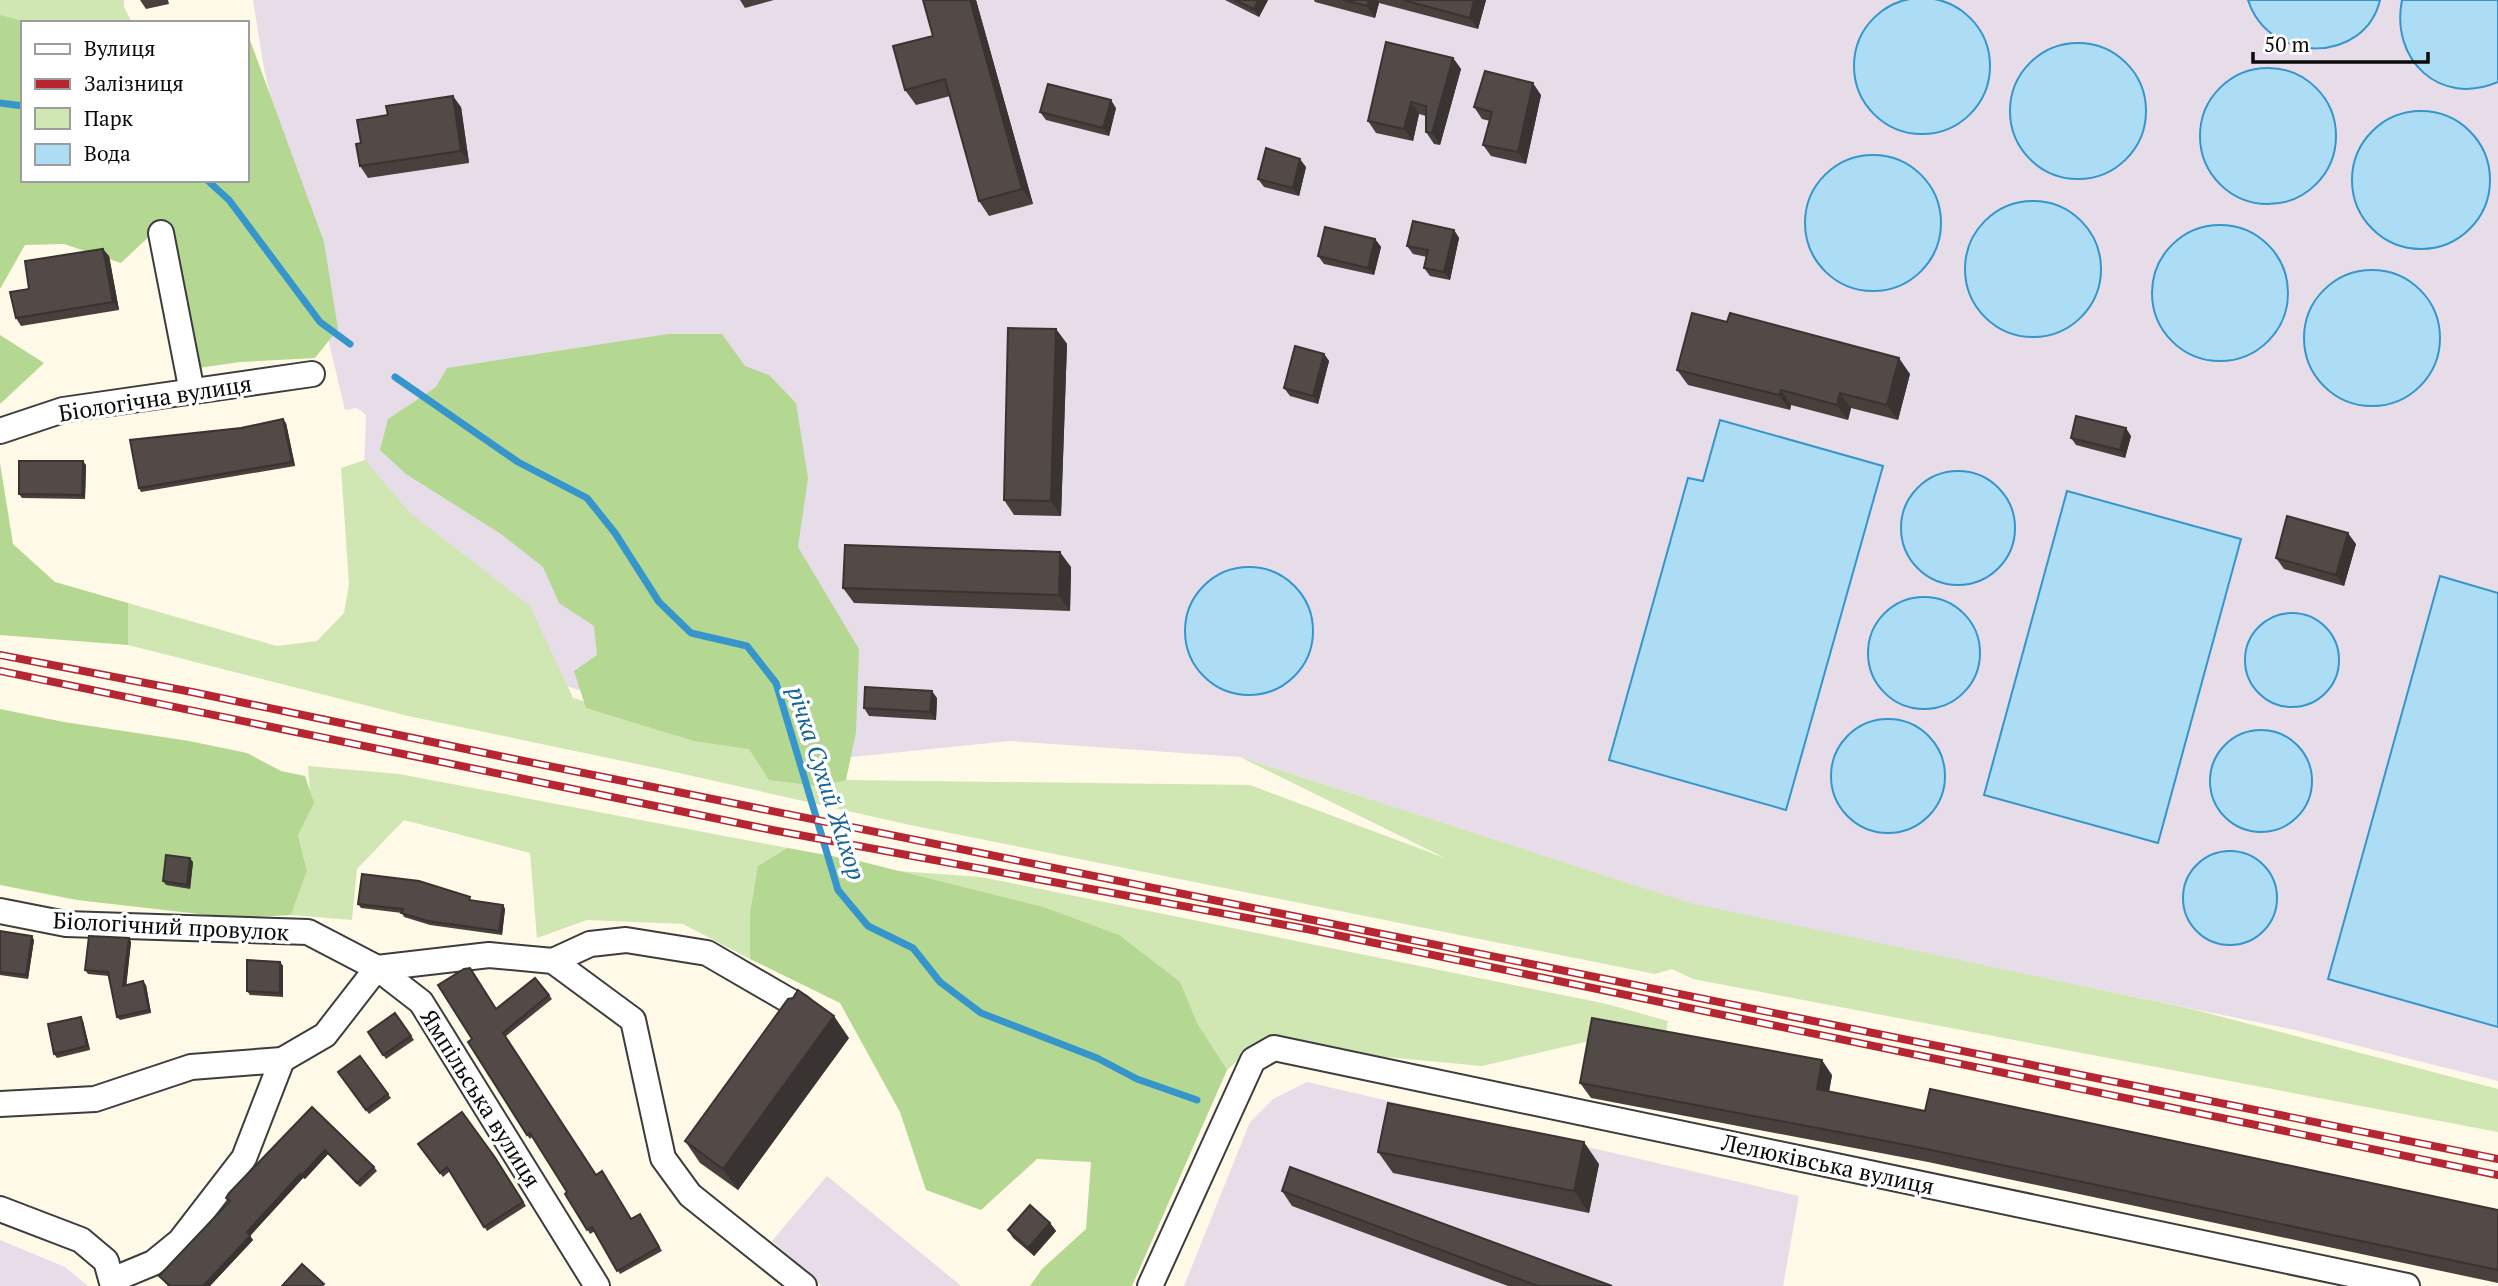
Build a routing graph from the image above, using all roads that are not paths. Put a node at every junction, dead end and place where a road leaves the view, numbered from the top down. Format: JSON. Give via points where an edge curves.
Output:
{"nodes":[{"id":1,"x":161,"y":233,"type":"dead end"},
{"id":2,"x":312,"y":374,"type":"dead end"},
{"id":3,"x":192,"y":392,"type":"junction"},
{"id":4,"x":0,"y":430,"type":"edge"},
{"id":5,"x":0,"y":911,"type":"edge"},
{"id":6,"x":553,"y":961,"type":"junction"},
{"id":7,"x":377,"y":968,"type":"junction"},
{"id":8,"x":800,"y":1007,"type":"edge"},
{"id":9,"x":282,"y":1060,"type":"junction"},
{"id":10,"x":0,"y":1104,"type":"edge"},
{"id":11,"x":0,"y":1209,"type":"edge"},
{"id":12,"x":113,"y":1283,"type":"edge"},
{"id":13,"x":802,"y":1285,"type":"edge"},
{"id":14,"x":597,"y":1286,"type":"edge"},
{"id":15,"x":1150,"y":1286,"type":"edge"},
{"id":16,"x":2407,"y":1286,"type":"edge"}],
"edges":[{"from":1,"to":3,"type":"street"},
{"from":2,"to":3,"type":"street","name":"Біологічна вулиця"},
{"from":3,"to":4,"type":"street","name":"Біологічна вулиця","via":[[63,410]]},
{"from":5,"to":7,"type":"street","name":"Біологічний провулок","via":[[66,925],[308,932]]},
{"from":6,"to":7,"type":"street","via":[[489,955]]},
{"from":6,"to":8,"type":"street","via":[[590,944],[626,940],[707,953]]},
{"from":6,"to":13,"type":"street","via":[[633,1020],[663,1158],[690,1195]]},
{"from":7,"to":9,"type":"street","via":[[325,1035]]},
{"from":7,"to":14,"type":"street","name":"Ямпільська вулиця","via":[[421,1002]]},
{"from":9,"to":10,"type":"street","via":[[191,1067],[95,1099]]},
{"from":9,"to":12,"type":"street","via":[[244,1158],[180,1241],[153,1263]]},
{"from":11,"to":12,"type":"street","via":[[81,1240],[106,1261]]},
{"from":15,"to":16,"type":"street","name":"Лелюківська вулиця","via":[[1253,1060],[1274,1048]]}]}
